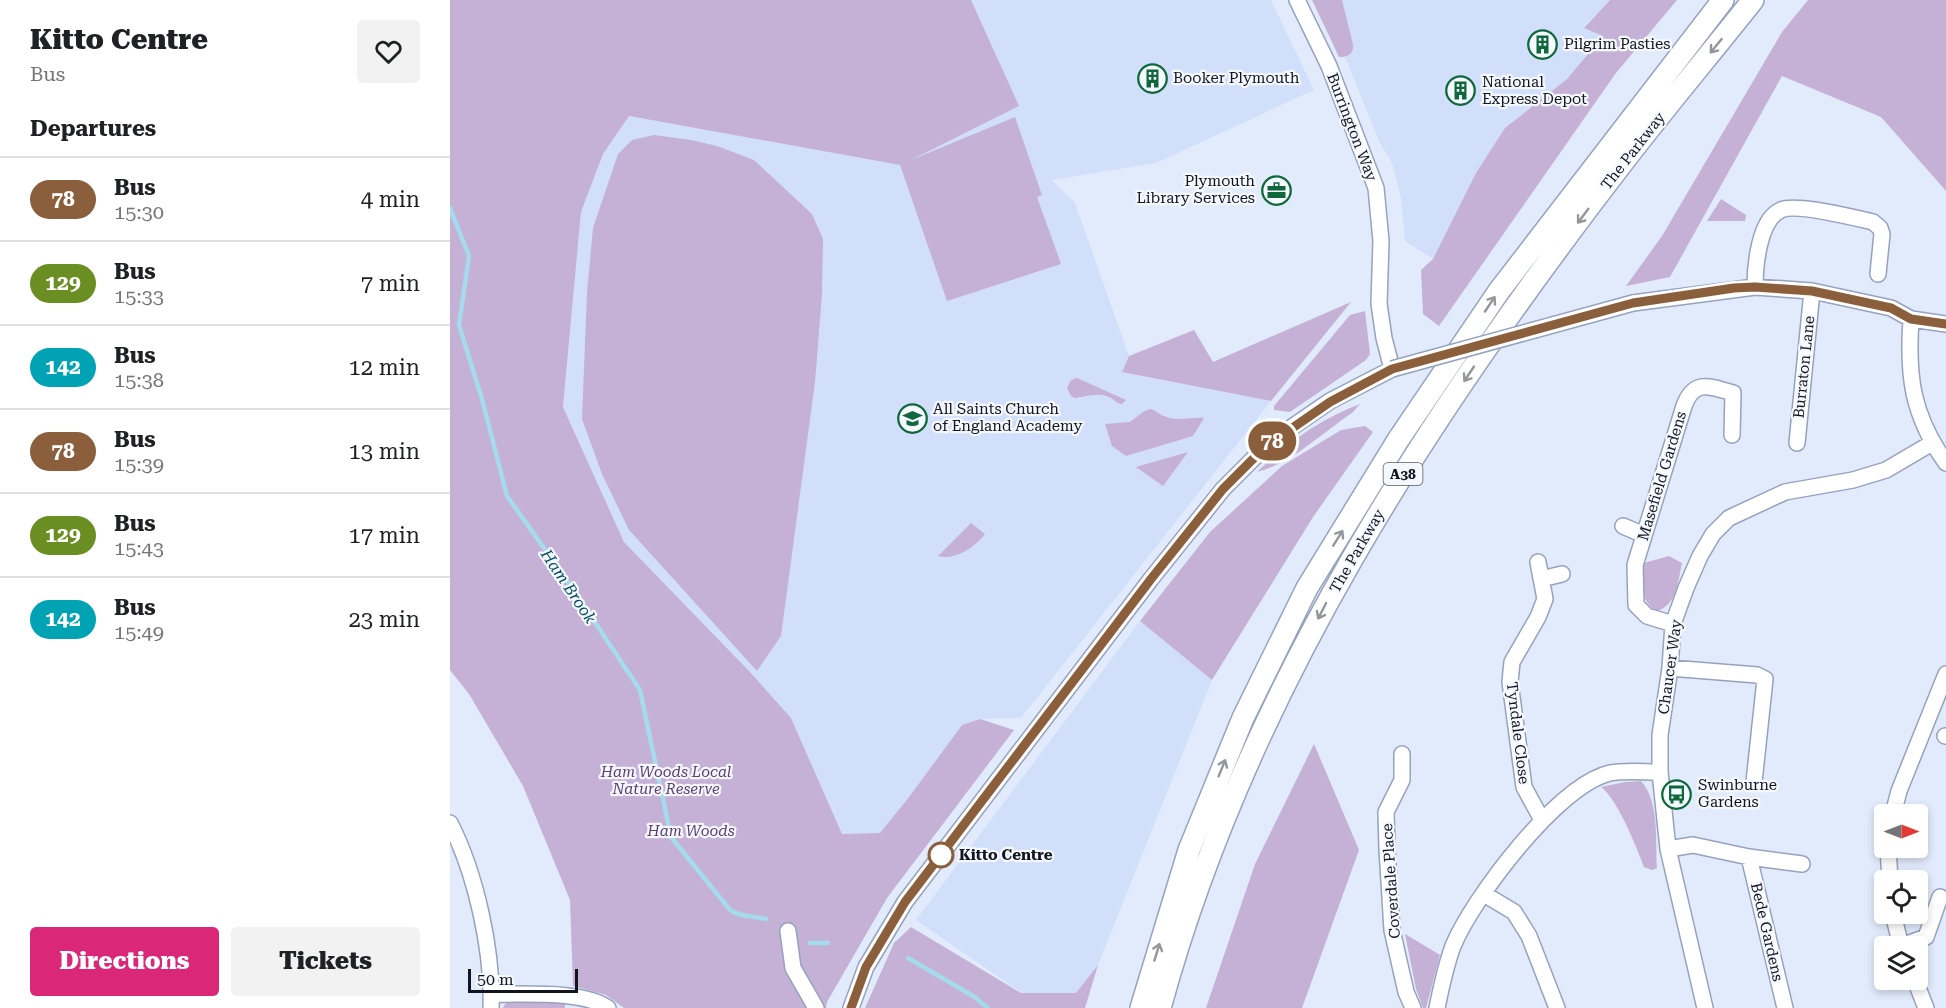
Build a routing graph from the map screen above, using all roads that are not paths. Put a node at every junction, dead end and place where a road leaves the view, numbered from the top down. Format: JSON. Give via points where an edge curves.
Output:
{"nodes":[{"id":1,"x":1297,"y":0,"type":"edge"},
{"id":2,"x":1723,"y":0,"type":"edge"},
{"id":3,"x":1752,"y":1,"type":"edge"},
{"id":4,"x":1878,"y":274,"type":"dead end"},
{"id":5,"x":1755,"y":287,"type":"junction"},
{"id":6,"x":1812,"y":291,"type":"junction"},
{"id":7,"x":1911,"y":319,"type":"junction"},
{"id":8,"x":1946,"y":324,"type":"edge"},
{"id":9,"x":1392,"y":369,"type":"junction"},
{"id":10,"x":1732,"y":435,"type":"dead end"},
{"id":11,"x":1797,"y":443,"type":"dead end"},
{"id":12,"x":1932,"y":443,"type":"junction"},
{"id":13,"x":1946,"y":462,"type":"edge"},
{"id":14,"x":1623,"y":526,"type":"dead end"},
{"id":15,"x":1644,"y":535,"type":"junction"},
{"id":16,"x":1538,"y":562,"type":"dead end"},
{"id":17,"x":1562,"y":574,"type":"dead end"},
{"id":18,"x":1541,"y":579,"type":"junction"},
{"id":19,"x":1673,"y":624,"type":"junction"},
{"id":20,"x":1670,"y":668,"type":"junction"},
{"id":21,"x":1946,"y":674,"type":"edge"},
{"id":22,"x":1402,"y":754,"type":"dead end"},
{"id":23,"x":1660,"y":772,"type":"junction"},
{"id":24,"x":1754,"y":782,"type":"dead end"},
{"id":25,"x":1896,"y":804,"type":"edge"},
{"id":26,"x":1542,"y":820,"type":"junction"},
{"id":27,"x":450,"y":823,"type":"edge"},
{"id":28,"x":1668,"y":849,"type":"junction"},
{"id":29,"x":1749,"y":857,"type":"junction"},
{"id":30,"x":1802,"y":864,"type":"dead end"},
{"id":31,"x":1484,"y":894,"type":"junction"},
{"id":32,"x":1940,"y":897,"type":"dead end"},
{"id":33,"x":788,"y":931,"type":"dead end"},
{"id":34,"x":1926,"y":936,"type":"edge"},
{"id":35,"x":1919,"y":990,"type":"edge"},
{"id":36,"x":492,"y":1001,"type":"edge"},
{"id":37,"x":608,"y":1008,"type":"edge"},
{"id":38,"x":816,"y":1008,"type":"edge"},
{"id":39,"x":851,"y":1008,"type":"edge"},
{"id":40,"x":1141,"y":1008,"type":"edge"},
{"id":41,"x":1160,"y":1008,"type":"edge"},
{"id":42,"x":1413,"y":1008,"type":"edge"},
{"id":43,"x":1437,"y":1008,"type":"edge"},
{"id":44,"x":1557,"y":1008,"type":"edge"},
{"id":45,"x":1705,"y":1008,"type":"edge"},
{"id":46,"x":1785,"y":1008,"type":"edge"},
{"id":47,"x":1926,"y":1008,"type":"edge"}],
"edges":[{"from":1,"to":9,"type":"street","name":"Burrington Way","via":[[1331,71],[1376,188],[1381,241],[1379,304]]},
{"from":40,"to":2,"type":"highway","name":"The Parkway","number":"A38","one_way":true,"via":[[1189,850],[1243,718],[1307,588],[1398,440],[1498,291]]},
{"from":3,"to":41,"type":"highway","name":"The Parkway","number":"A38","one_way":true,"via":[[1627,158],[1504,324],[1376,517],[1329,599],[1256,743],[1208,860]]},
{"from":4,"to":5,"type":"street","via":[[1882,234],[1873,222],[1781,209],[1773,216],[1759,245]]},
{"from":5,"to":6,"type":"street"},
{"from":5,"to":9,"type":"street","bridge":true,"via":[[1633,303]]},
{"from":6,"to":7,"type":"street","via":[[1891,308]]},
{"from":6,"to":11,"type":"street","name":"Burraton Lane"},
{"from":7,"to":8,"type":"street"},
{"from":7,"to":12,"type":"street","via":[[1911,389]]},
{"from":9,"to":39,"type":"street","via":[[1330,402],[1282,434],[1223,489],[905,902],[866,967]]},
{"from":10,"to":15,"type":"street","name":"Masefield Gardens","via":[[1733,393],[1702,386],[1688,394]]},
{"from":12,"to":13,"type":"street"},
{"from":12,"to":19,"type":"street","name":"Chaucer Way","via":[[1886,470],[1785,492],[1729,518],[1713,534],[1700,556]]},
{"from":14,"to":15,"type":"street"},
{"from":15,"to":19,"type":"street","name":"Masefield Gardens","via":[[1635,565],[1636,605],[1647,616]]},
{"from":16,"to":18,"type":"street","name":"Tyndale Close"},
{"from":17,"to":18,"type":"street"},
{"from":18,"to":26,"type":"street","name":"Tyndale Close","via":[[1545,599],[1512,662],[1510,682],[1524,787]]},
{"from":19,"to":20,"type":"street","name":"Chaucer Way"},
{"from":20,"to":23,"type":"street","name":"Chaucer Way","via":[[1660,735]]},
{"from":20,"to":24,"type":"street","via":[[1757,675],[1765,679]]},
{"from":21,"to":25,"type":"street"},
{"from":22,"to":42,"type":"street","name":"Coverdale Place","via":[[1402,780],[1386,812],[1392,930]]},
{"from":23,"to":26,"type":"street","via":[[1611,773],[1591,780]]},
{"from":23,"to":28,"type":"street","name":"Chaucer Way"},
{"from":26,"to":31,"type":"street"},
{"from":27,"to":36,"type":"street","via":[[486,937]]},
{"from":28,"to":29,"type":"street","name":"Bede Gardens","via":[[1693,845]]},
{"from":28,"to":45,"type":"street","name":"Chaucer Way"},
{"from":29,"to":30,"type":"street","name":"Bede Gardens"},
{"from":29,"to":46,"type":"street","name":"Bede Gardens"},
{"from":31,"to":43,"type":"street","via":[[1454,945]]},
{"from":31,"to":44,"type":"street","via":[[1514,912],[1529,936]]},
{"from":32,"to":34,"type":"street"},
{"from":33,"to":38,"type":"street","via":[[793,968]]},
{"from":35,"to":47,"type":"street"},
{"from":36,"to":37,"type":"street","via":[[566,995]]}]}
